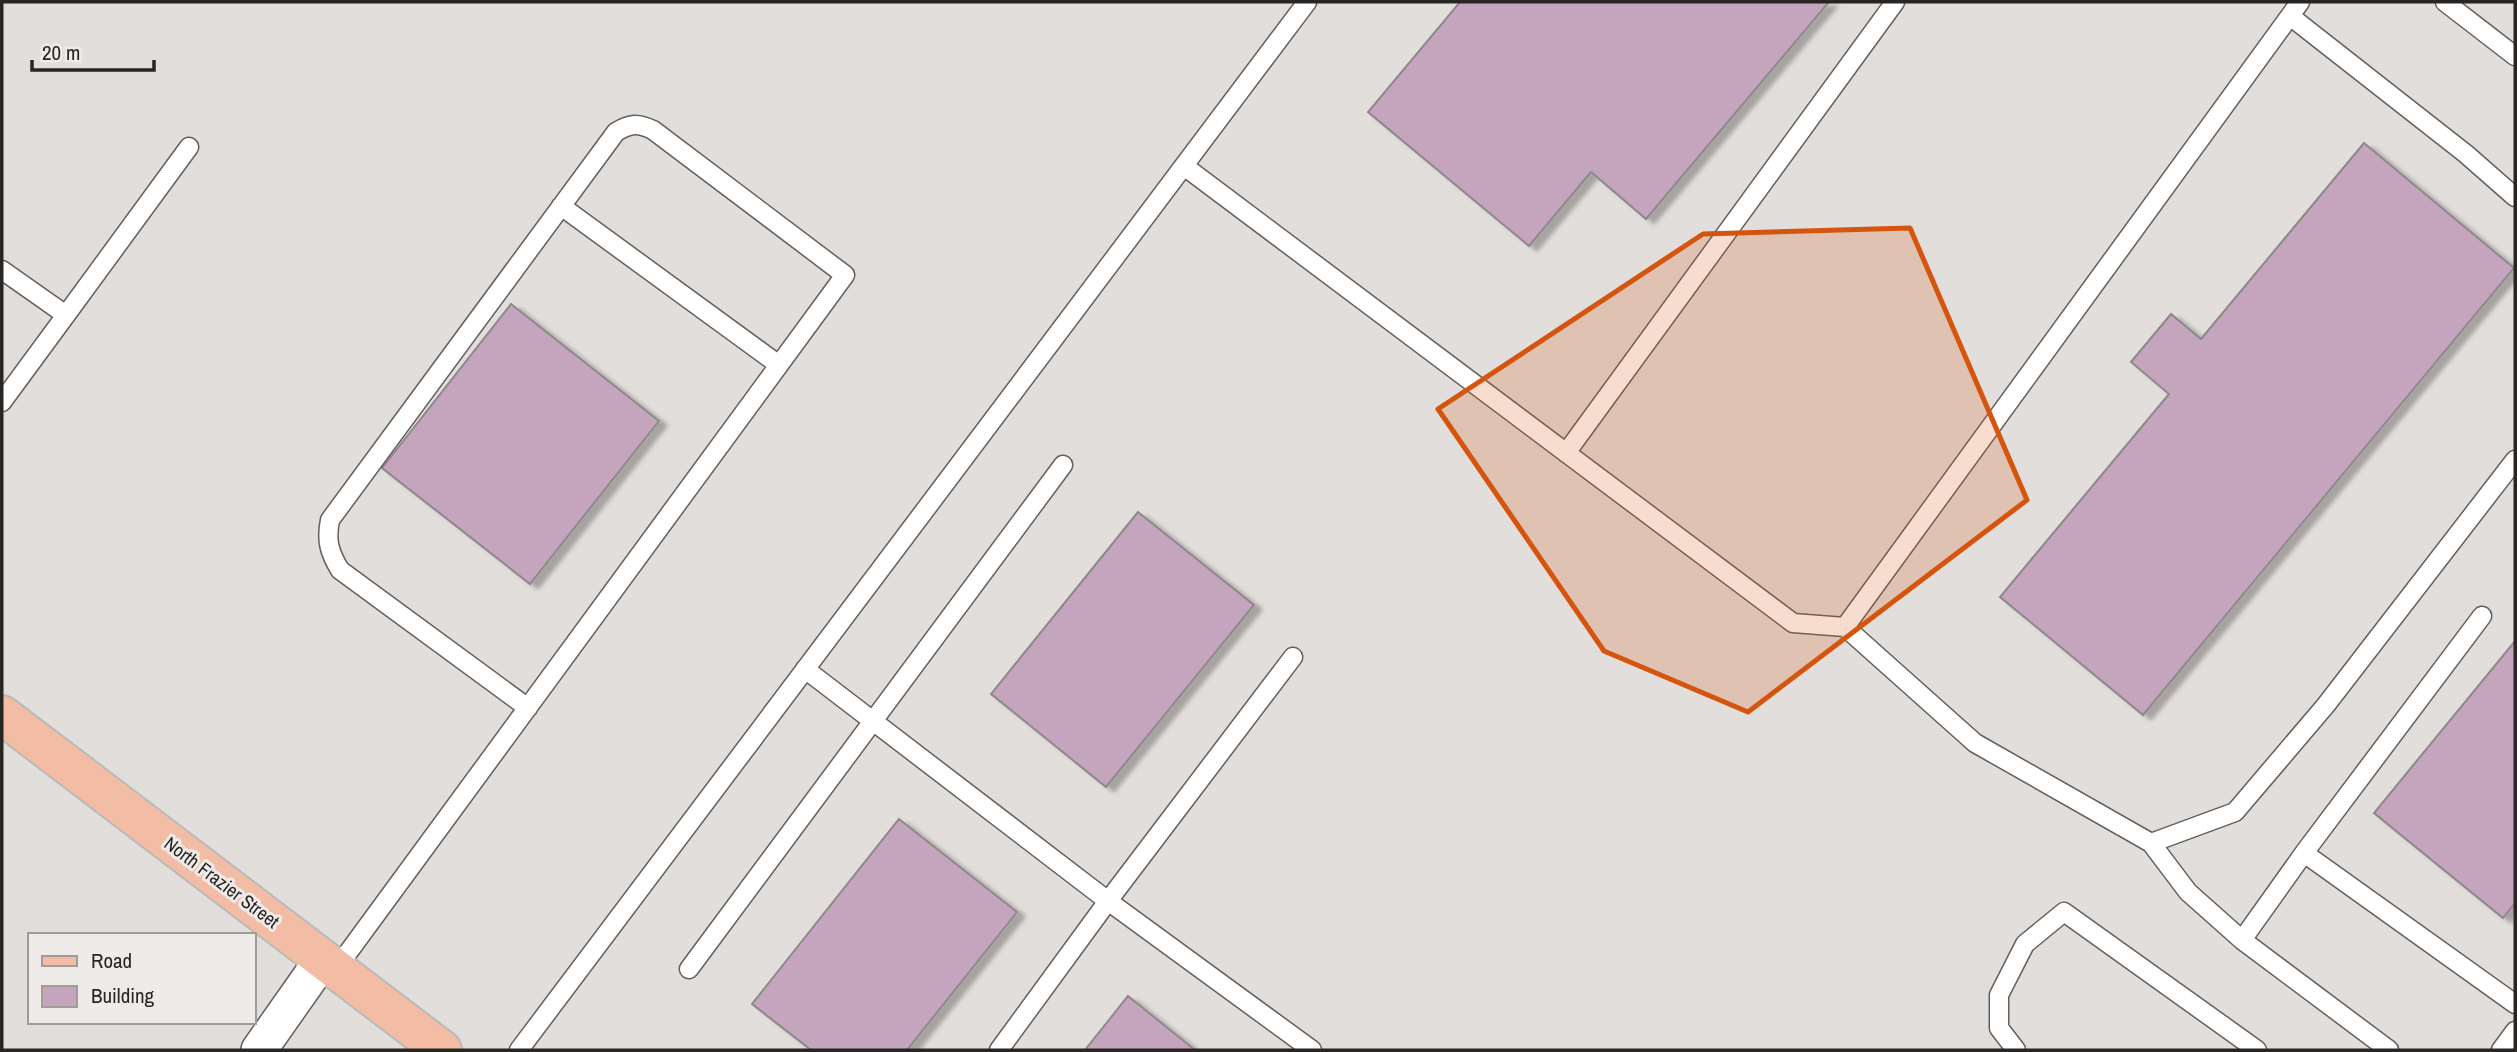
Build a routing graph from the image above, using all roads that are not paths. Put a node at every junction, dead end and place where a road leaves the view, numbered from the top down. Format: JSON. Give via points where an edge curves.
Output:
{"nodes":[{"id":1,"x":1307,"y":2,"type":"edge"},
{"id":2,"x":1895,"y":2,"type":"edge"},
{"id":3,"x":2445,"y":2,"type":"edge"},
{"id":4,"x":2295,"y":9,"type":"edge"},
{"id":5,"x":2515,"y":55,"type":"edge"},
{"id":6,"x":189,"y":147,"type":"dead end"},
{"id":7,"x":1184,"y":166,"type":"junction"},
{"id":8,"x":2515,"y":197,"type":"edge"},
{"id":9,"x":561,"y":206,"type":"junction"},
{"id":10,"x":2,"y":270,"type":"edge"},
{"id":11,"x":66,"y":316,"type":"junction"},
{"id":12,"x":779,"y":365,"type":"junction"},
{"id":13,"x":2,"y":402,"type":"edge"},
{"id":14,"x":1566,"y":453,"type":"junction"},
{"id":15,"x":2515,"y":460,"type":"edge"},
{"id":16,"x":1063,"y":465,"type":"dead end"},
{"id":17,"x":2482,"y":616,"type":"dead end"},
{"id":18,"x":1845,"y":627,"type":"junction"},
{"id":19,"x":1293,"y":657,"type":"dead end"},
{"id":20,"x":805,"y":669,"type":"junction"},
{"id":21,"x":528,"y":708,"type":"junction"},
{"id":22,"x":2,"y":715,"type":"edge"},
{"id":23,"x":872,"y":720,"type":"junction"},
{"id":24,"x":2151,"y":843,"type":"junction"},
{"id":25,"x":2304,"y":853,"type":"junction"},
{"id":26,"x":1108,"y":901,"type":"junction"},
{"id":27,"x":2242,"y":940,"type":"junction"},
{"id":28,"x":330,"y":964,"type":"junction"},
{"id":29,"x":689,"y":970,"type":"dead end"},
{"id":30,"x":2515,"y":1004,"type":"edge"},
{"id":31,"x":2515,"y":1031,"type":"edge"},
{"id":32,"x":259,"y":1050,"type":"edge"},
{"id":33,"x":442,"y":1050,"type":"edge"},
{"id":34,"x":519,"y":1050,"type":"edge"},
{"id":35,"x":999,"y":1050,"type":"edge"},
{"id":36,"x":1312,"y":1050,"type":"edge"},
{"id":37,"x":2016,"y":1050,"type":"edge"},
{"id":38,"x":2257,"y":1050,"type":"edge"},
{"id":39,"x":2389,"y":1050,"type":"edge"},
{"id":40,"x":2501,"y":1050,"type":"edge"}],
"edges":[{"from":1,"to":7,"type":"lane"},
{"from":2,"to":14,"type":"lane"},
{"from":3,"to":5,"type":"lane"},
{"from":4,"to":8,"type":"lane"},
{"from":4,"to":18,"type":"lane"},
{"from":6,"to":11,"type":"lane"},
{"from":7,"to":14,"type":"lane"},
{"from":7,"to":20,"type":"lane"},
{"from":9,"to":12,"type":"lane"},
{"from":9,"to":12,"type":"lane","via":[[616,132],[638,124],[653,130],[845,275]]},
{"from":9,"to":21,"type":"lane","via":[[330,520],[327,539],[340,570]]},
{"from":10,"to":11,"type":"lane"},
{"from":11,"to":13,"type":"lane"},
{"from":12,"to":21,"type":"lane"},
{"from":14,"to":18,"type":"lane","via":[[1793,623]]},
{"from":15,"to":24,"type":"lane","via":[[2326,705],[2235,812]]},
{"from":16,"to":23,"type":"lane"},
{"from":17,"to":25,"type":"lane"},
{"from":18,"to":24,"type":"lane","via":[[1975,743]]},
{"from":19,"to":26,"type":"lane"},
{"from":20,"to":23,"type":"lane"},
{"from":20,"to":34,"type":"lane"},
{"from":21,"to":28,"type":"lane"},
{"from":22,"to":28,"type":"main road","name":"North Frazier Street"},
{"from":23,"to":26,"type":"lane"},
{"from":23,"to":29,"type":"lane"},
{"from":24,"to":27,"type":"lane","via":[[2188,892]]},
{"from":25,"to":27,"type":"lane"},
{"from":25,"to":30,"type":"lane"},
{"from":26,"to":35,"type":"lane"},
{"from":26,"to":36,"type":"lane"},
{"from":27,"to":39,"type":"lane"},
{"from":28,"to":32,"type":"street"},
{"from":28,"to":33,"type":"main road","name":"North Frazier Street"},
{"from":31,"to":40,"type":"lane"},
{"from":37,"to":38,"type":"lane","via":[[1999,1028],[1999,995],[2025,944],[2064,912]]}]}
